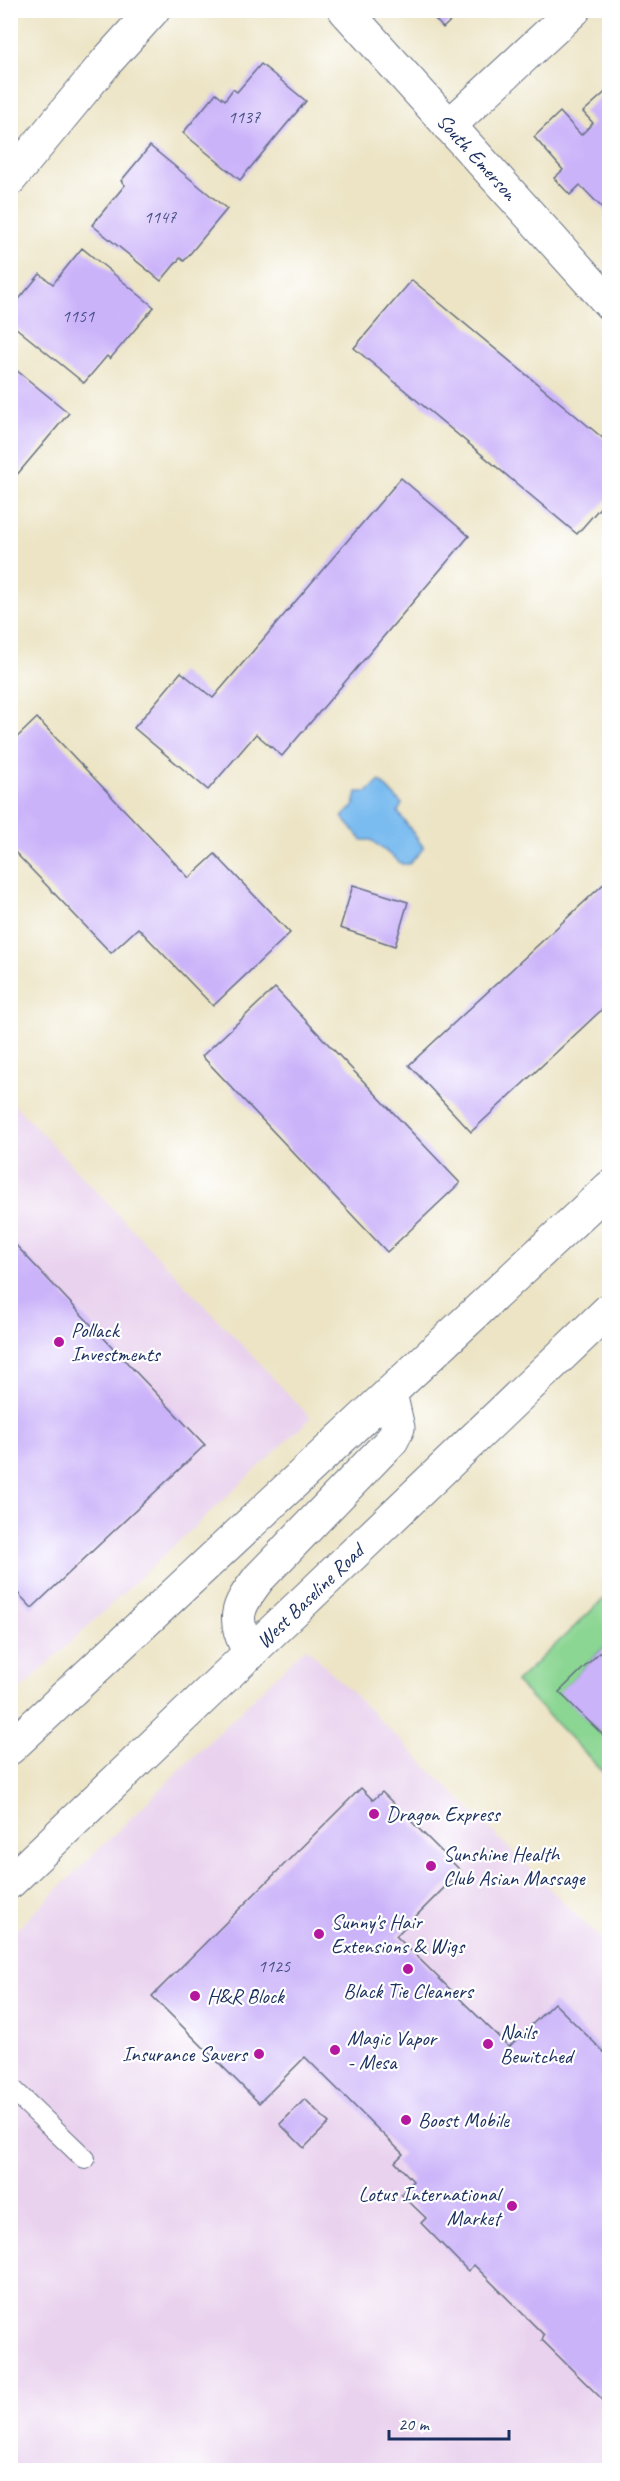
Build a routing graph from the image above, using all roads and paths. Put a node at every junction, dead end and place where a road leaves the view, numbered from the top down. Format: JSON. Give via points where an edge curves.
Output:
{"nodes":[{"id":1,"x":153,"y":10,"type":"edge"},
{"id":2,"x":345,"y":10,"type":"edge"},
{"id":3,"x":574,"y":10,"type":"edge"},
{"id":4,"x":449,"y":126,"type":"junction"},
{"id":5,"x":10,"y":179,"type":"edge"},
{"id":6,"x":609,"y":304,"type":"edge"},
{"id":7,"x":609,"y":1186,"type":"edge"},
{"id":8,"x":609,"y":1309,"type":"edge"},
{"id":9,"x":390,"y":1393,"type":"junction"},
{"id":10,"x":250,"y":1653,"type":"junction"},
{"id":11,"x":10,"y":1748,"type":"edge"},
{"id":12,"x":10,"y":1882,"type":"edge"},
{"id":13,"x":10,"y":2087,"type":"edge"},
{"id":14,"x":85,"y":2159,"type":"dead end"}],
"edges":[{"from":1,"to":5,"type":"main road"},
{"from":2,"to":4,"type":"main road","name":"South Emerson"},
{"from":3,"to":4,"type":"main road"},
{"from":4,"to":6,"type":"main road","name":"South Emerson"},
{"from":7,"to":9,"type":"main road"},
{"from":8,"to":10,"type":"main road","name":"West Baseline Road"},
{"from":9,"to":10,"type":"main road","via":[[398,1428],[392,1440],[259,1578],[242,1601],[239,1628]]},
{"from":9,"to":11,"type":"main road"},
{"from":10,"to":12,"type":"main road","name":"West Baseline Road"},
{"from":13,"to":14,"type":"lane"}]}
